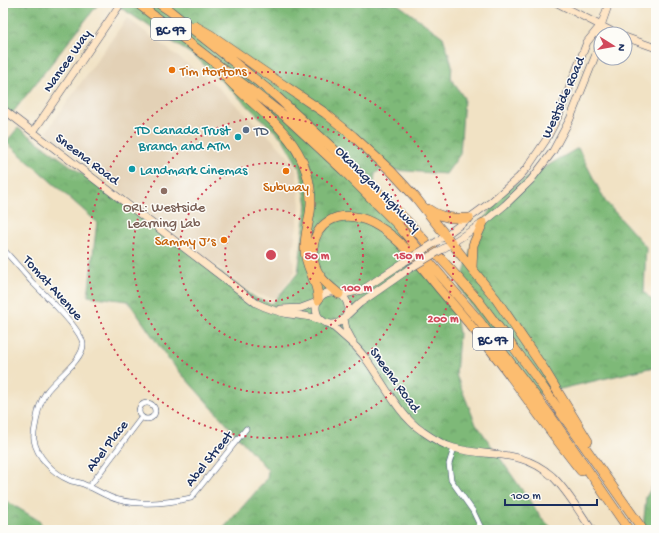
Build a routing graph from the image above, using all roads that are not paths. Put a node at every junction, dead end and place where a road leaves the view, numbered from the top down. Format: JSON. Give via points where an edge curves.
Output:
{"nodes":[{"id":1,"x":121,"y":3,"type":"edge"},
{"id":2,"x":137,"y":3,"type":"edge"},
{"id":3,"x":158,"y":3,"type":"edge"},
{"id":4,"x":557,"y":3,"type":"edge"},
{"id":5,"x":609,"y":3,"type":"edge"},
{"id":6,"x":170,"y":11,"type":"junction"},
{"id":7,"x":601,"y":26,"type":"joint"},
{"id":8,"x":593,"y":35,"type":"edge"},
{"id":9,"x":633,"y":40,"type":"edge"},
{"id":10,"x":656,"y":48,"type":"edge"},
{"id":11,"x":205,"y":55,"type":"junction"},
{"id":12,"x":593,"y":62,"type":"edge"},
{"id":13,"x":3,"y":109,"type":"edge"},
{"id":14,"x":33,"y":132,"type":"junction"},
{"id":15,"x":420,"y":204,"type":"junction"},
{"id":16,"x":469,"y":218,"type":"junction"},
{"id":17,"x":483,"y":223,"type":"junction"},
{"id":18,"x":446,"y":235,"type":"junction"},
{"id":19,"x":452,"y":243,"type":"junction"},
{"id":20,"x":4,"y":253,"type":"edge"},
{"id":21,"x":472,"y":268,"type":"junction"},
{"id":22,"x":340,"y":294,"type":"junction"},
{"id":23,"x":318,"y":301,"type":"junction"},
{"id":24,"x":275,"y":310,"type":"junction"},
{"id":25,"x":344,"y":318,"type":"junction"},
{"id":26,"x":323,"y":321,"type":"junction"},
{"id":27,"x":330,"y":324,"type":"junction"},
{"id":28,"x":83,"y":344,"type":"joint"},
{"id":29,"x":356,"y":347,"type":"junction"},
{"id":30,"x":142,"y":418,"type":"dead end"},
{"id":31,"x":246,"y":429,"type":"dead end"},
{"id":32,"x":454,"y":448,"type":"junction"},
{"id":33,"x":89,"y":487,"type":"junction"},
{"id":34,"x":633,"y":514,"type":"junction"},
{"id":35,"x":626,"y":526,"type":"edge"},
{"id":36,"x":482,"y":530,"type":"edge"},
{"id":37,"x":592,"y":530,"type":"edge"},
{"id":38,"x":643,"y":530,"type":"edge"}],
"edges":[{"from":1,"to":14,"type":"street","name":"Nancee Way"},
{"from":2,"to":11,"type":"highway","name":"Okanagan Highway","number":"BC 97"},
{"from":3,"to":6,"type":"highway","name":"Okanagan Highway","number":"BC 97"},
{"from":4,"to":7,"type":"street"},
{"from":5,"to":7,"type":"street","name":"Westside Road"},
{"from":6,"to":15,"type":"highway","via":[[211,34],[326,113],[376,156]]},
{"from":6,"to":34,"type":"highway","name":"Okanagan Highway","number":"BC 97","via":[[276,96],[408,222],[478,300]]},
{"from":8,"to":16,"type":"street","name":"Westside Road","via":[[587,42],[558,115],[538,153],[519,177]]},
{"from":9,"to":10,"type":"street"},
{"from":11,"to":23,"type":"highway","via":[[286,135],[305,166],[311,201],[305,259],[318,288]]},
{"from":11,"to":35,"type":"highway","name":"Okanagan Highway","number":"BC 97","via":[[286,117],[397,224],[480,322],[552,418]]},
{"from":12,"to":17,"type":"street","name":"Westside Road","via":[[570,119],[553,151],[531,180]]},
{"from":13,"to":14,"type":"street","name":"Sneena Road"},
{"from":14,"to":24,"type":"street","name":"Sneena Road","via":[[246,296]]},
{"from":15,"to":16,"type":"highway","via":[[442,217]]},
{"from":15,"to":18,"type":"highway"},
{"from":16,"to":18,"type":"street","name":"Westside Road"},
{"from":17,"to":19,"type":"street","name":"Westside Road"},
{"from":17,"to":21,"type":"highway","via":[[473,245]]},
{"from":18,"to":19,"type":"highway"},
{"from":18,"to":22,"type":"street","name":"Westside Road","bridge":true,"via":[[362,290]]},
{"from":19,"to":21,"type":"highway"},
{"from":19,"to":25,"type":"street","name":"Westside Road","bridge":true,"via":[[360,303]]},
{"from":20,"to":28,"type":"street","name":"Tomat Avenue","via":[[67,318]]},
{"from":21,"to":34,"type":"highway","via":[[544,369]]},
{"from":22,"to":23,"type":"street","via":[[326,293]]},
{"from":22,"to":25,"type":"street","via":[[348,308]]},
{"from":22,"to":35,"type":"highway","via":[[320,276],[314,264],[313,248],[317,234],[328,222],[341,216],[371,221],[410,253],[490,350],[555,439]]},
{"from":23,"to":24,"type":"street","name":"Sneena Road","via":[[301,308]]},
{"from":23,"to":26,"type":"street","via":[[316,313]]},
{"from":24,"to":26,"type":"street","name":"Sneena Road"},
{"from":25,"to":27,"type":"street","via":[[338,323]]},
{"from":25,"to":29,"type":"street","name":"Sneena Road","via":[[346,329]]},
{"from":26,"to":27,"type":"street"},
{"from":27,"to":29,"type":"street","name":"Sneena Road"},
{"from":28,"to":33,"type":"street","name":"Abel Street","via":[[80,355],[47,391],[38,407],[34,438],[42,458],[53,469],[68,480]]},
{"from":29,"to":32,"type":"street","name":"Sneena Road","via":[[411,422],[435,439]]},
{"from":30,"to":33,"type":"street","name":"Abel Place"},
{"from":31,"to":33,"type":"street","name":"Abel Street","via":[[191,498],[163,503],[140,503],[119,500]]},
{"from":32,"to":36,"type":"street","via":[[449,464],[451,480],[473,511]]},
{"from":32,"to":37,"type":"street","name":"Sneena Road","via":[[506,455],[529,462],[561,486]]},
{"from":34,"to":38,"type":"highway","name":"Okanagan Highway","number":"BC 97"}]}
